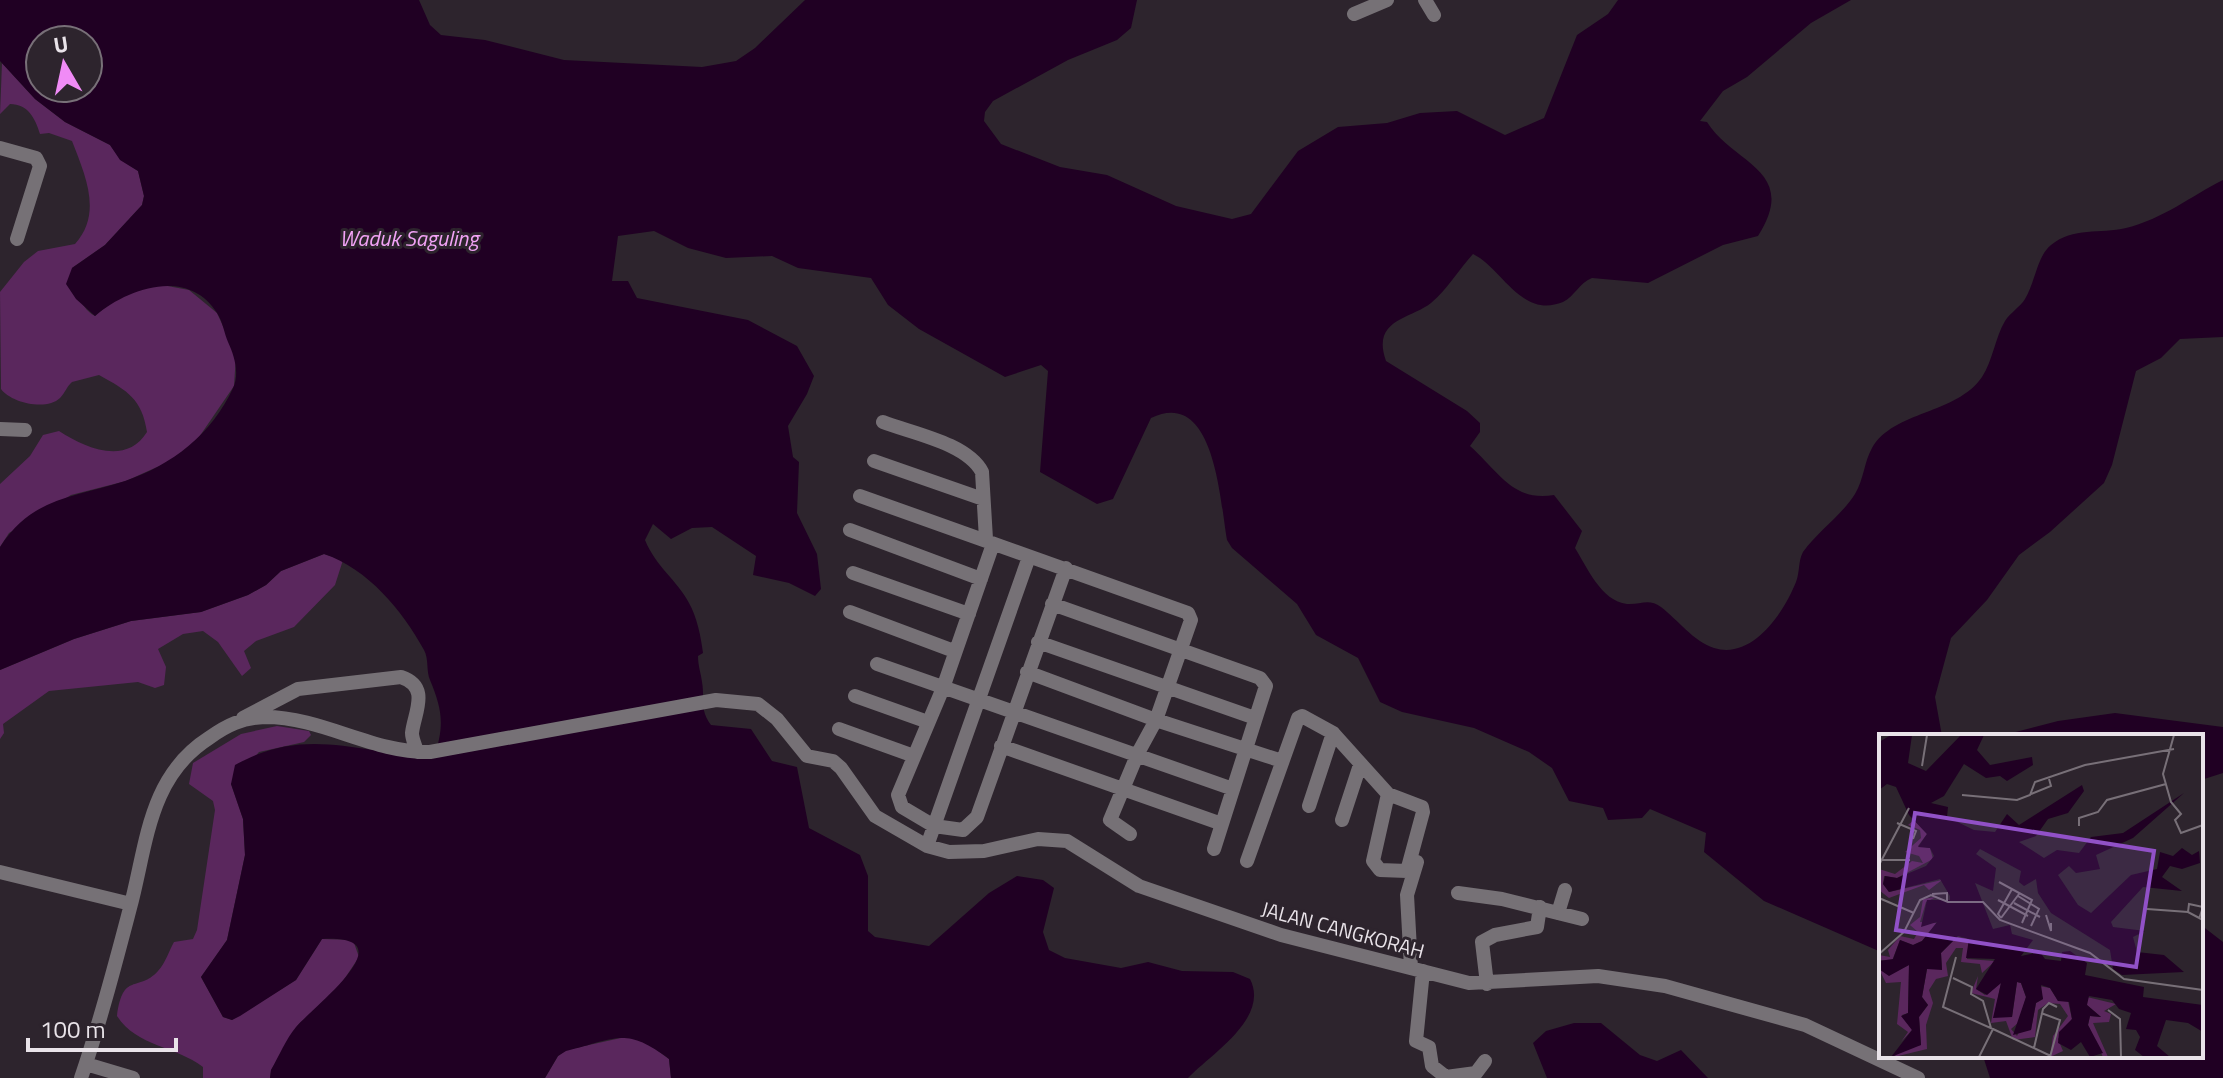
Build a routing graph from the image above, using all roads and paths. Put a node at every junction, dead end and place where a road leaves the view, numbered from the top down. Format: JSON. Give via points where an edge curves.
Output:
{"nodes":[{"id":1,"x":1387,"y":0,"type":"edge"},
{"id":2,"x":1425,"y":0,"type":"edge"},
{"id":3,"x":1354,"y":14,"type":"dead end"},
{"id":4,"x":1434,"y":15,"type":"dead end"},
{"id":5,"x":0,"y":148,"type":"edge"},
{"id":6,"x":17,"y":239,"type":"dead end"},
{"id":7,"x":883,"y":422,"type":"dead end"},
{"id":8,"x":0,"y":429,"type":"edge"},
{"id":9,"x":25,"y":430,"type":"dead end"},
{"id":10,"x":874,"y":461,"type":"dead end"},
{"id":11,"x":860,"y":496,"type":"dead end"},
{"id":12,"x":983,"y":499,"type":"junction"},
{"id":13,"x":850,"y":530,"type":"dead end"},
{"id":14,"x":989,"y":542,"type":"junction"},
{"id":15,"x":1029,"y":557,"type":"junction"},
{"id":16,"x":1066,"y":568,"type":"junction"},
{"id":17,"x":853,"y":573,"type":"dead end"},
{"id":18,"x":981,"y":579,"type":"junction"},
{"id":19,"x":1052,"y":604,"type":"junction"},
{"id":20,"x":850,"y":612,"type":"dead end"},
{"id":21,"x":969,"y":614,"type":"junction"},
{"id":22,"x":1038,"y":642,"type":"junction"},
{"id":23,"x":954,"y":651,"type":"junction"},
{"id":24,"x":1180,"y":651,"type":"junction"},
{"id":25,"x":877,"y":664,"type":"dead end"},
{"id":26,"x":1027,"y":672,"type":"junction"},
{"id":27,"x":943,"y":688,"type":"junction"},
{"id":28,"x":1167,"y":688,"type":"junction"},
{"id":29,"x":855,"y":696,"type":"dead end"},
{"id":30,"x":978,"y":699,"type":"junction"},
{"id":31,"x":1013,"y":713,"type":"junction"},
{"id":32,"x":1255,"y":718,"type":"junction"},
{"id":33,"x":1156,"y":720,"type":"junction"},
{"id":34,"x":239,"y":721,"type":"junction"},
{"id":35,"x":928,"y":722,"type":"junction"},
{"id":36,"x":839,"y":729,"type":"dead end"},
{"id":37,"x":1333,"y":733,"type":"junction"},
{"id":38,"x":1001,"y":746,"type":"junction"},
{"id":39,"x":1245,"y":748,"type":"junction"},
{"id":40,"x":423,"y":752,"type":"junction"},
{"id":41,"x":1138,"y":753,"type":"junction"},
{"id":42,"x":914,"y":756,"type":"junction"},
{"id":43,"x":1282,"y":761,"type":"junction"},
{"id":44,"x":1360,"y":765,"type":"junction"},
{"id":45,"x":1123,"y":789,"type":"junction"},
{"id":46,"x":1233,"y":789,"type":"junction"},
{"id":47,"x":1388,"y":794,"type":"junction"},
{"id":48,"x":1309,"y":806,"type":"dead end"},
{"id":49,"x":1342,"y":820,"type":"dead end"},
{"id":50,"x":1222,"y":824,"type":"junction"},
{"id":51,"x":934,"y":826,"type":"junction"},
{"id":52,"x":1130,"y":834,"type":"dead end"},
{"id":53,"x":927,"y":846,"type":"junction"},
{"id":54,"x":1214,"y":849,"type":"dead end"},
{"id":55,"x":1420,"y":857,"type":"dead end"},
{"id":56,"x":1247,"y":861,"type":"dead end"},
{"id":57,"x":0,"y":872,"type":"edge"},
{"id":58,"x":1565,"y":890,"type":"dead end"},
{"id":59,"x":1458,"y":893,"type":"dead end"},
{"id":60,"x":131,"y":904,"type":"junction"},
{"id":61,"x":1540,"y":907,"type":"junction"},
{"id":62,"x":1558,"y":913,"type":"junction"},
{"id":63,"x":1582,"y":919,"type":"dead end"},
{"id":64,"x":1417,"y":969,"type":"junction"},
{"id":65,"x":1487,"y":984,"type":"junction"},
{"id":66,"x":1485,"y":1061,"type":"dead end"},
{"id":67,"x":83,"y":1071,"type":"edge"},
{"id":68,"x":133,"y":1078,"type":"edge"},
{"id":69,"x":1918,"y":1078,"type":"edge"}],
"edges":[{"from":1,"to":3,"type":"street"},
{"from":2,"to":4,"type":"street"},
{"from":5,"to":6,"type":"street","via":[[36,158],[40,166]]},
{"from":7,"to":12,"type":"street","via":[[978,464]]},
{"from":8,"to":9,"type":"street"},
{"from":10,"to":12,"type":"street"},
{"from":11,"to":14,"type":"street"},
{"from":12,"to":14,"type":"street"},
{"from":13,"to":18,"type":"street"},
{"from":14,"to":15,"type":"street"},
{"from":14,"to":18,"type":"street"},
{"from":15,"to":16,"type":"street"},
{"from":15,"to":30,"type":"street"},
{"from":16,"to":19,"type":"street"},
{"from":16,"to":24,"type":"street","via":[[1188,613],[1191,620]]},
{"from":17,"to":21,"type":"street"},
{"from":18,"to":21,"type":"street"},
{"from":19,"to":22,"type":"street"},
{"from":19,"to":24,"type":"street"},
{"from":20,"to":23,"type":"street"},
{"from":21,"to":23,"type":"street"},
{"from":22,"to":26,"type":"street"},
{"from":22,"to":28,"type":"street"},
{"from":23,"to":27,"type":"street"},
{"from":24,"to":28,"type":"street"},
{"from":24,"to":32,"type":"street","via":[[1260,678],[1266,686]]},
{"from":25,"to":27,"type":"street"},
{"from":26,"to":31,"type":"street"},
{"from":26,"to":33,"type":"street"},
{"from":27,"to":30,"type":"street"},
{"from":27,"to":35,"type":"street"},
{"from":28,"to":32,"type":"street"},
{"from":28,"to":33,"type":"street"},
{"from":29,"to":35,"type":"street"},
{"from":30,"to":31,"type":"street"},
{"from":30,"to":51,"type":"street"},
{"from":31,"to":38,"type":"street"},
{"from":31,"to":41,"type":"street"},
{"from":32,"to":39,"type":"street"},
{"from":33,"to":39,"type":"street"},
{"from":33,"to":41,"type":"street"},
{"from":34,"to":40,"type":"street","via":[[309,721],[393,750]]},
{"from":34,"to":40,"type":"street","via":[[298,689],[401,677],[421,700],[412,730]]},
{"from":34,"to":60,"type":"street","via":[[190,750],[169,775],[143,842]]},
{"from":35,"to":42,"type":"street"},
{"from":36,"to":42,"type":"street"},
{"from":37,"to":43,"type":"street","via":[[1298,718]]},
{"from":37,"to":44,"type":"street"},
{"from":37,"to":48,"type":"street"},
{"from":38,"to":45,"type":"street"},
{"from":38,"to":51,"type":"street","via":[[969,827]]},
{"from":39,"to":43,"type":"street"},
{"from":39,"to":46,"type":"street"},
{"from":40,"to":53,"type":"street","name":"JALAN CANGKORAH","via":[[705,701],[746,701],[777,719],[807,756],[833,761],[875,816]]},
{"from":41,"to":45,"type":"street"},
{"from":41,"to":46,"type":"street"},
{"from":42,"to":51,"type":"street","via":[[898,795],[902,807]]},
{"from":43,"to":56,"type":"street"},
{"from":44,"to":47,"type":"street"},
{"from":44,"to":49,"type":"street"},
{"from":45,"to":50,"type":"street"},
{"from":45,"to":52,"type":"street","via":[[1110,820]]},
{"from":46,"to":50,"type":"street"},
{"from":47,"to":47,"type":"street","via":[[1423,812],[1403,873],[1380,870],[1373,861]]},
{"from":50,"to":54,"type":"street"},
{"from":51,"to":53,"type":"street"},
{"from":53,"to":64,"type":"street","name":"JALAN CANGKORAH","via":[[949,852],[984,851],[1038,839],[1067,841],[1157,894],[1266,931]]},
{"from":55,"to":64,"type":"street","via":[[1407,895]]},
{"from":57,"to":60,"type":"street"},
{"from":58,"to":62,"type":"street"},
{"from":59,"to":61,"type":"street"},
{"from":60,"to":67,"type":"street"},
{"from":61,"to":62,"type":"street"},
{"from":61,"to":65,"type":"street","via":[[1537,927],[1482,942]]},
{"from":62,"to":63,"type":"street"},
{"from":64,"to":65,"type":"street","name":"JALAN CANGKORAH"},
{"from":64,"to":66,"type":"street","via":[[1416,1041],[1429,1047],[1432,1066],[1450,1077],[1476,1073]]},
{"from":65,"to":69,"type":"street","name":"JALAN CANGKORAH","via":[[1598,976],[1665,986],[1786,1018]]},
{"from":67,"to":68,"type":"street"}]}
